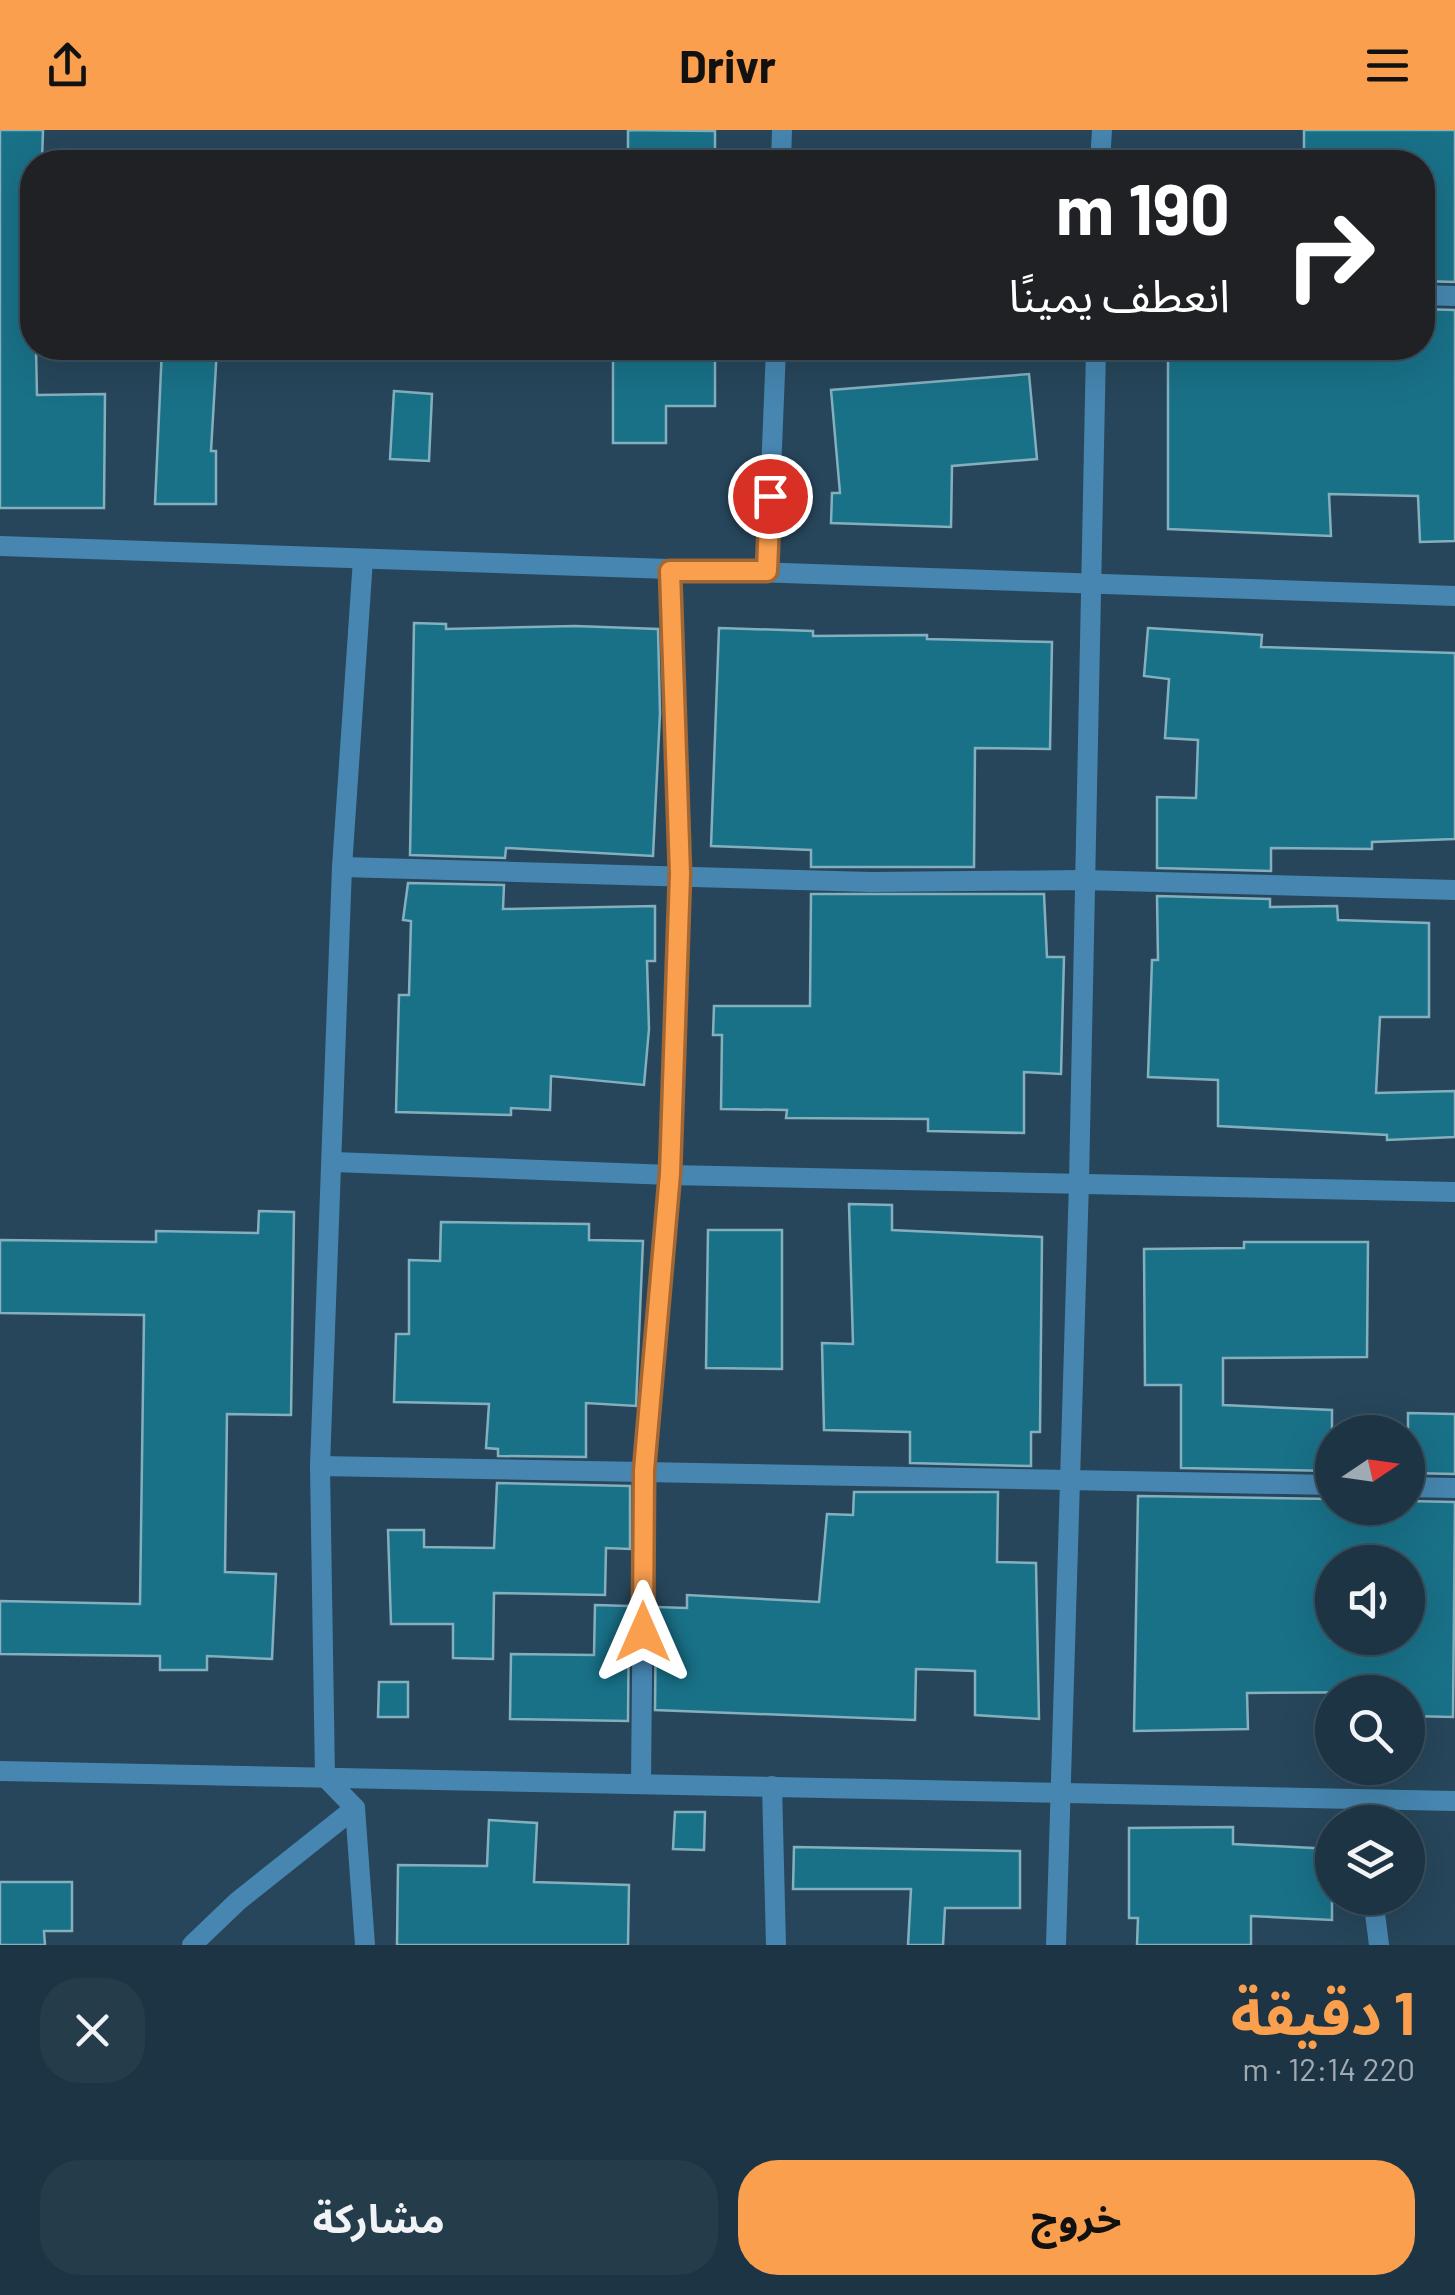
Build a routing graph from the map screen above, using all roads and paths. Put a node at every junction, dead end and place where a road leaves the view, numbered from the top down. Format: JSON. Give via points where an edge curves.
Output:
{"nodes":[{"id":1,"x":776,"y":360,"type":"edge"},
{"id":2,"x":1096,"y":360,"type":"edge"},
{"id":3,"x":0,"y":546,"type":"edge"},
{"id":4,"x":363,"y":558,"type":"junction"},
{"id":5,"x":670,"y":571,"type":"junction"},
{"id":6,"x":767,"y":571,"type":"junction"},
{"id":7,"x":1091,"y":582,"type":"junction"},
{"id":8,"x":1455,"y":596,"type":"edge"},
{"id":9,"x":342,"y":867,"type":"junction"},
{"id":10,"x":680,"y":874,"type":"junction"},
{"id":11,"x":1082,"y":880,"type":"junction"},
{"id":12,"x":1455,"y":890,"type":"edge"},
{"id":13,"x":334,"y":1162,"type":"junction"},
{"id":14,"x":670,"y":1174,"type":"junction"},
{"id":15,"x":1079,"y":1182,"type":"junction"},
{"id":16,"x":1455,"y":1192,"type":"edge"},
{"id":17,"x":320,"y":1466,"type":"junction"},
{"id":18,"x":644,"y":1470,"type":"junction"},
{"id":19,"x":1069,"y":1481,"type":"junction"},
{"id":20,"x":1315,"y":1484,"type":"edge"},
{"id":21,"x":1425,"y":1487,"type":"edge"},
{"id":22,"x":1455,"y":1488,"type":"edge"},
{"id":23,"x":0,"y":1771,"type":"edge"},
{"id":24,"x":325,"y":1777,"type":"junction"},
{"id":25,"x":641,"y":1784,"type":"junction"},
{"id":26,"x":772,"y":1786,"type":"junction"},
{"id":27,"x":1061,"y":1792,"type":"junction"},
{"id":28,"x":1362,"y":1800,"type":"junction"},
{"id":29,"x":1455,"y":1801,"type":"edge"},
{"id":30,"x":1362,"y":1805,"type":"edge"},
{"id":31,"x":355,"y":1808,"type":"junction"},
{"id":32,"x":1375,"y":1915,"type":"edge"},
{"id":33,"x":192,"y":1945,"type":"edge"},
{"id":34,"x":366,"y":1945,"type":"edge"},
{"id":35,"x":776,"y":1945,"type":"edge"},
{"id":36,"x":1056,"y":1945,"type":"edge"},
{"id":37,"x":1379,"y":1945,"type":"edge"}],
"edges":[{"from":1,"to":6,"type":"street"},
{"from":2,"to":7,"type":"street"},
{"from":3,"to":4,"type":"street"},
{"from":4,"to":5,"type":"street"},
{"from":4,"to":9,"type":"street"},
{"from":5,"to":6,"type":"street"},
{"from":5,"to":10,"type":"street"},
{"from":6,"to":7,"type":"street"},
{"from":7,"to":8,"type":"street"},
{"from":7,"to":11,"type":"street"},
{"from":9,"to":10,"type":"street"},
{"from":9,"to":13,"type":"street"},
{"from":10,"to":11,"type":"street","via":[[872,882]]},
{"from":10,"to":14,"type":"street"},
{"from":11,"to":12,"type":"street"},
{"from":11,"to":15,"type":"street"},
{"from":13,"to":14,"type":"street"},
{"from":13,"to":17,"type":"street"},
{"from":14,"to":15,"type":"street"},
{"from":14,"to":18,"type":"street"},
{"from":15,"to":16,"type":"street"},
{"from":15,"to":19,"type":"street"},
{"from":17,"to":18,"type":"street"},
{"from":17,"to":24,"type":"street"},
{"from":18,"to":19,"type":"street"},
{"from":18,"to":25,"type":"street"},
{"from":19,"to":20,"type":"street"},
{"from":19,"to":27,"type":"street"},
{"from":21,"to":22,"type":"street"},
{"from":23,"to":24,"type":"street"},
{"from":24,"to":25,"type":"street"},
{"from":24,"to":31,"type":"street"},
{"from":25,"to":26,"type":"street"},
{"from":26,"to":27,"type":"street"},
{"from":26,"to":35,"type":"street"},
{"from":27,"to":28,"type":"street"},
{"from":27,"to":36,"type":"street"},
{"from":28,"to":29,"type":"street"},
{"from":28,"to":30,"type":"street"},
{"from":31,"to":33,"type":"street"},
{"from":31,"to":34,"type":"street"},
{"from":32,"to":37,"type":"street"}]}
